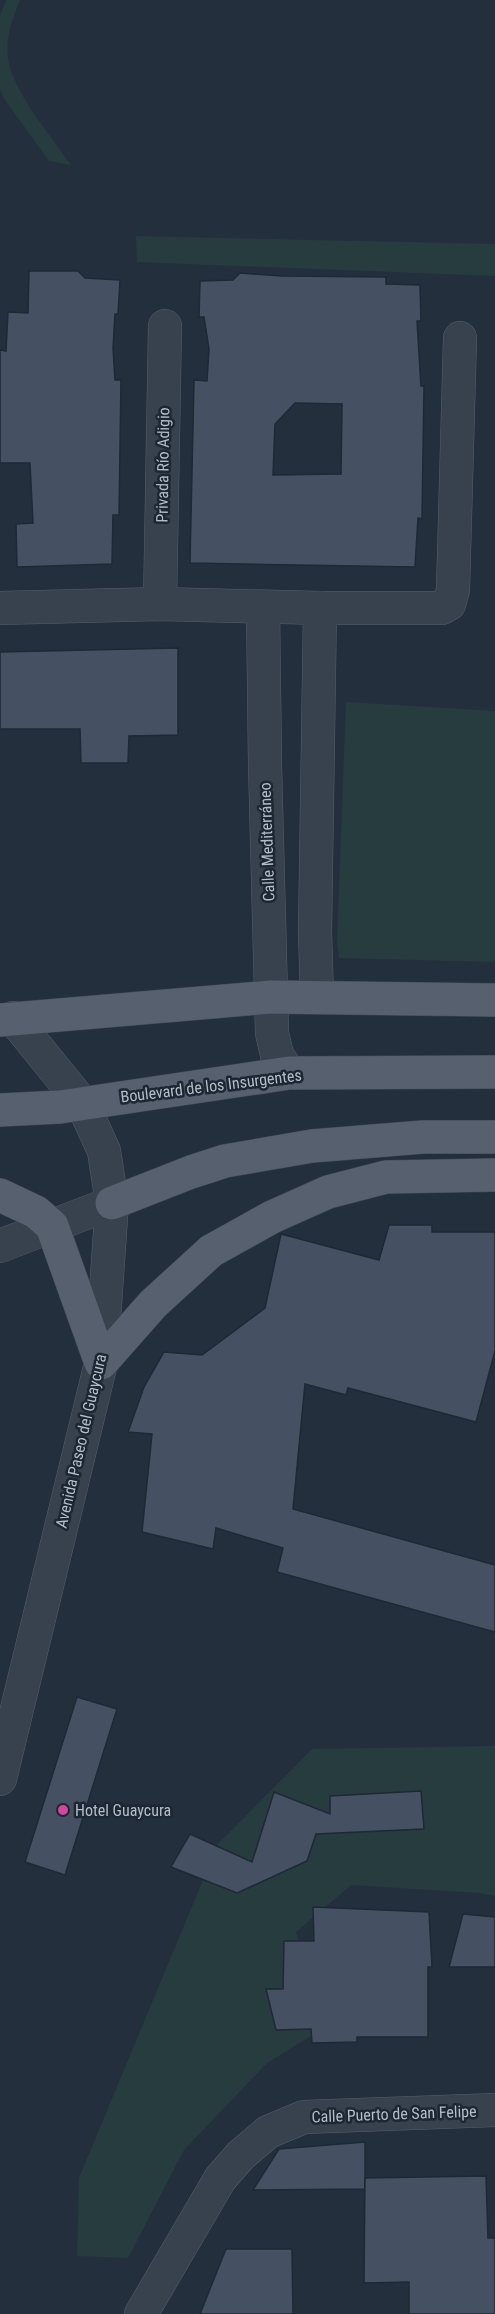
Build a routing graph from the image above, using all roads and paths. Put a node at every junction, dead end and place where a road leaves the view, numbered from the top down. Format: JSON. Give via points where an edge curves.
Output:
{"nodes":[{"id":1,"x":165,"y":327,"type":"dead end"},
{"id":2,"x":460,"y":338,"type":"dead end"},
{"id":3,"x":160,"y":604,"type":"junction"},
{"id":4,"x":0,"y":608,"type":"edge"},
{"id":5,"x":263,"y":608,"type":"junction"},
{"id":6,"x":320,"y":608,"type":"junction"},
{"id":7,"x":316,"y":763,"type":"junction"},
{"id":8,"x":265,"y":764,"type":"junction"},
{"id":9,"x":317,"y":997,"type":"junction"},
{"id":10,"x":271,"y":998,"type":"junction"},
{"id":11,"x":495,"y":1000,"type":"edge"},
{"id":12,"x":6,"y":1019,"type":"edge"},
{"id":13,"x":495,"y":1072,"type":"edge"},
{"id":14,"x":289,"y":1073,"type":"junction"},
{"id":15,"x":82,"y":1103,"type":"junction"},
{"id":16,"x":0,"y":1110,"type":"edge"},
{"id":17,"x":495,"y":1137,"type":"edge"},
{"id":18,"x":495,"y":1175,"type":"edge"},
{"id":19,"x":0,"y":1195,"type":"edge"},
{"id":20,"x":112,"y":1203,"type":"junction"},
{"id":21,"x":52,"y":1226,"type":"junction"},
{"id":22,"x":0,"y":1246,"type":"edge"},
{"id":23,"x":101,"y":1363,"type":"junction"},
{"id":24,"x":0,"y":1779,"type":"edge"},
{"id":25,"x":495,"y":2110,"type":"edge"},
{"id":26,"x":141,"y":2314,"type":"edge"}],
"edges":[{"from":1,"to":3,"type":"street","name":"Privada Río Adigio"},
{"from":2,"to":6,"type":"street","via":[[453,590],[449,604],[442,608]]},
{"from":3,"to":4,"type":"street"},
{"from":3,"to":5,"type":"street"},
{"from":5,"to":6,"type":"street"},
{"from":5,"to":8,"type":"street","name":"Calle Mediterráneo"},
{"from":6,"to":7,"type":"street"},
{"from":7,"to":8,"type":"street"},
{"from":7,"to":9,"type":"street"},
{"from":8,"to":10,"type":"street","name":"Calle Mediterráneo"},
{"from":9,"to":10,"type":"main road"},
{"from":9,"to":11,"type":"main road"},
{"from":10,"to":12,"type":"main road"},
{"from":10,"to":14,"type":"street","name":"Calle Mediterráneo","via":[[277,1055]]},
{"from":12,"to":15,"type":"street","name":"Avenida Paseo del Guaycura"},
{"from":13,"to":14,"type":"main road","name":"Boulevard de los Insurgentes"},
{"from":14,"to":15,"type":"main road","name":"Boulevard de los Insurgentes"},
{"from":15,"to":16,"type":"main road","name":"Boulevard de los Insurgentes"},
{"from":15,"to":20,"type":"street","name":"Avenida Paseo del Guaycura","via":[[104,1151]]},
{"from":17,"to":20,"type":"main road","via":[[423,1137],[312,1146],[225,1161]]},
{"from":18,"to":23,"type":"main road","via":[[386,1177],[328,1192],[272,1217],[211,1251],[153,1304]]},
{"from":19,"to":21,"type":"main road","via":[[36,1212]]},
{"from":20,"to":21,"type":"street"},
{"from":20,"to":23,"type":"street","name":"Avenida Paseo del Guaycura"},
{"from":21,"to":22,"type":"street"},
{"from":21,"to":23,"type":"main road"},
{"from":23,"to":24,"type":"street","name":"Avenida Paseo del Guaycura"},
{"from":25,"to":26,"type":"street","name":"Calle Puerto de San Felipe","via":[[304,2117],[268,2132],[220,2179]]}]}
